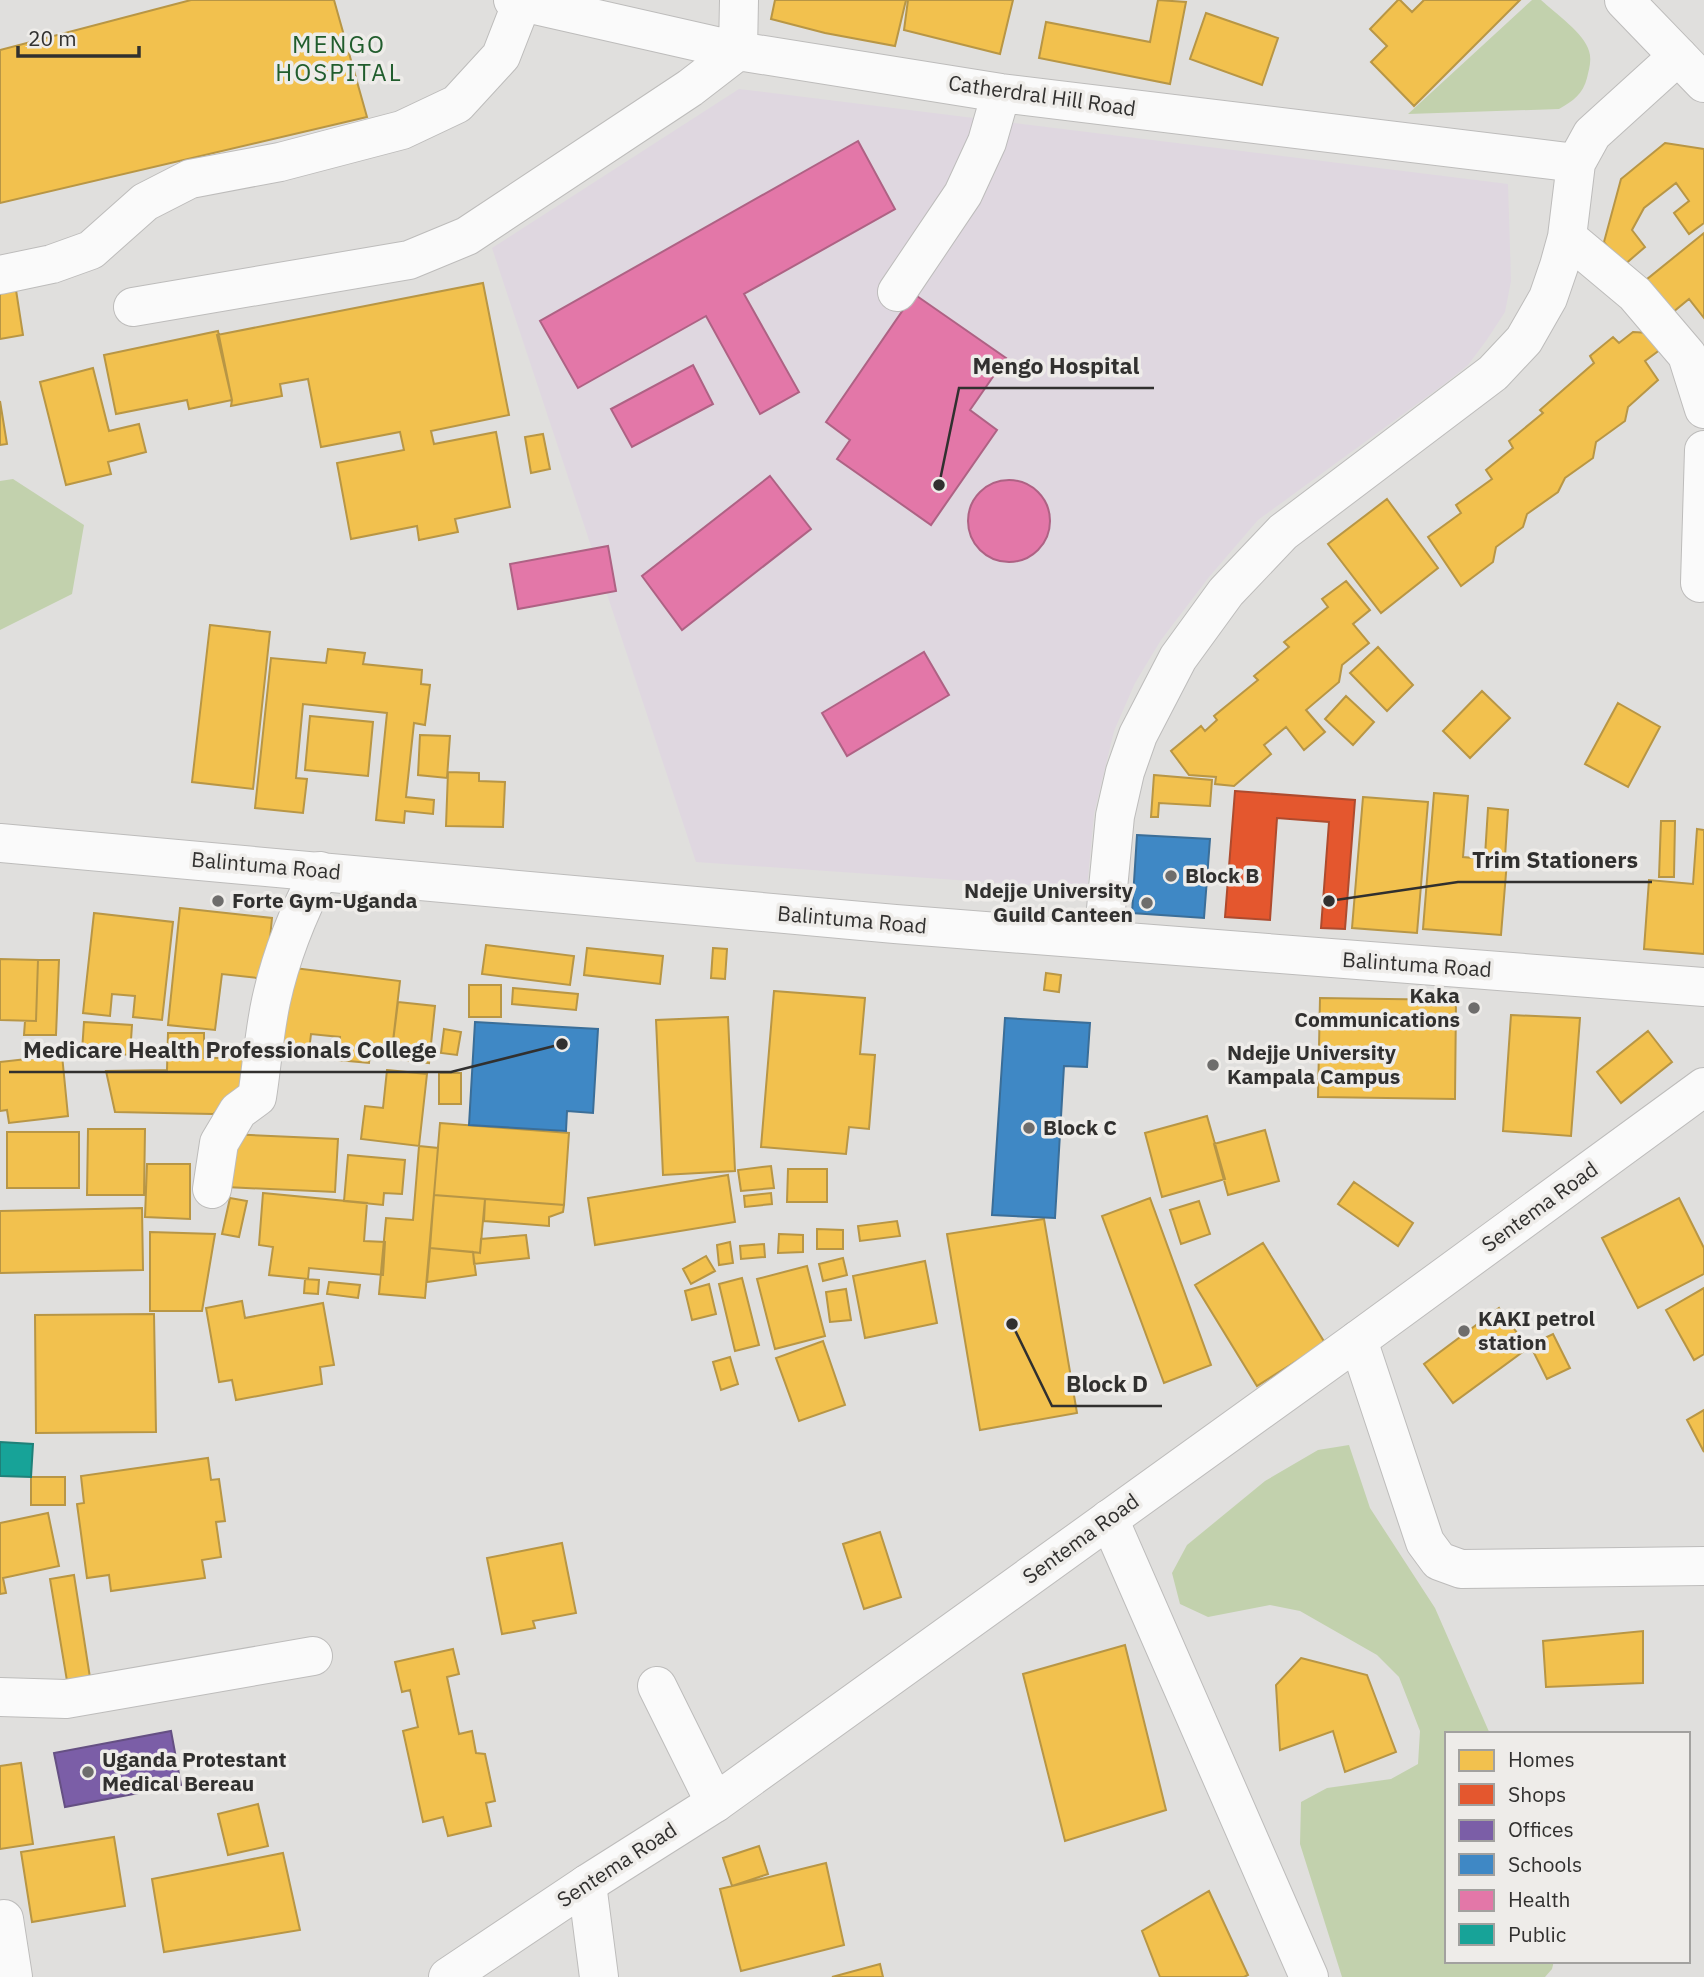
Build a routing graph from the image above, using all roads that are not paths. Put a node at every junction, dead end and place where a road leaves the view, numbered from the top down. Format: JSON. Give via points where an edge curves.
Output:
{"nodes":[{"id":1,"x":738,"y":0,"type":"edge"},
{"id":2,"x":1624,"y":0,"type":"edge"},
{"id":3,"x":517,"y":1,"type":"edge"},
{"id":4,"x":738,"y":51,"type":"junction"},
{"id":5,"x":1678,"y":56,"type":"junction"},
{"id":6,"x":1704,"y":83,"type":"edge"},
{"id":7,"x":1001,"y":93,"type":"junction"},
{"id":8,"x":1576,"y":163,"type":"junction"},
{"id":9,"x":1567,"y":237,"type":"junction"},
{"id":10,"x":0,"y":275,"type":"edge"},
{"id":11,"x":897,"y":292,"type":"dead end"},
{"id":12,"x":133,"y":307,"type":"dead end"},
{"id":13,"x":1704,"y":409,"type":"edge"},
{"id":14,"x":1704,"y":450,"type":"edge"},
{"id":15,"x":1700,"y":583,"type":"dead end"},
{"id":16,"x":0,"y":843,"type":"edge"},
{"id":17,"x":320,"y":871,"type":"junction"},
{"id":18,"x":1103,"y":940,"type":"junction"},
{"id":19,"x":1704,"y":987,"type":"edge"},
{"id":20,"x":1704,"y":1087,"type":"edge"},
{"id":21,"x":212,"y":1189,"type":"dead end"},
{"id":22,"x":1358,"y":1340,"type":"junction"},
{"id":23,"x":1110,"y":1518,"type":"junction"},
{"id":24,"x":1704,"y":1566,"type":"edge"},
{"id":25,"x":313,"y":1656,"type":"dead end"},
{"id":26,"x":657,"y":1686,"type":"dead end"},
{"id":27,"x":0,"y":1697,"type":"edge"},
{"id":28,"x":715,"y":1803,"type":"junction"},
{"id":29,"x":587,"y":1884,"type":"junction"},
{"id":30,"x":4,"y":1919,"type":"dead end"},
{"id":31,"x":13,"y":1977,"type":"edge"},
{"id":32,"x":448,"y":1977,"type":"edge"},
{"id":33,"x":599,"y":1977,"type":"edge"},
{"id":34,"x":1309,"y":1977,"type":"edge"}],
"edges":[{"from":1,"to":4,"type":"street"},
{"from":2,"to":5,"type":"street"},
{"from":3,"to":4,"type":"street","name":"Catherdral Hill Road"},
{"from":3,"to":10,"type":"street","via":[[501,56],[457,104],[402,130],[280,162],[190,179],[145,202],[91,250]]},
{"from":4,"to":7,"type":"street","name":"Catherdral Hill Road"},
{"from":4,"to":12,"type":"street","via":[[467,236],[409,260]]},
{"from":5,"to":6,"type":"street"},
{"from":5,"to":8,"type":"street","via":[[1592,134]]},
{"from":7,"to":8,"type":"street","name":"Catherdral Hill Road"},
{"from":7,"to":11,"type":"street","via":[[987,142],[962,194]]},
{"from":8,"to":9,"type":"street"},
{"from":9,"to":13,"type":"street","via":[[1635,293],[1687,355]]},
{"from":9,"to":18,"type":"street","via":[[1548,298],[1524,340],[1493,373],[1283,532],[1226,592],[1178,658],[1138,735],[1125,772],[1115,816]]},
{"from":14,"to":15,"type":"street"},
{"from":16,"to":17,"type":"street","name":"Balintuma Road"},
{"from":17,"to":18,"type":"street","name":"Balintuma Road"},
{"from":17,"to":21,"type":"street","via":[[284,954],[271,1002],[257,1097],[238,1111],[219,1143]]},
{"from":18,"to":19,"type":"street","name":"Balintuma Road"},
{"from":20,"to":22,"type":"street","name":"Sentema Road"},
{"from":22,"to":23,"type":"street","name":"Sentema Road"},
{"from":22,"to":24,"type":"street","via":[[1425,1542],[1439,1561],[1461,1569]]},
{"from":23,"to":28,"type":"street","name":"Sentema Road"},
{"from":23,"to":34,"type":"street"},
{"from":25,"to":27,"type":"street","via":[[66,1699]]},
{"from":26,"to":28,"type":"street"},
{"from":28,"to":29,"type":"street","name":"Sentema Road"},
{"from":29,"to":32,"type":"street","name":"Sentema Road"},
{"from":29,"to":33,"type":"street"},
{"from":30,"to":31,"type":"street"}]}
